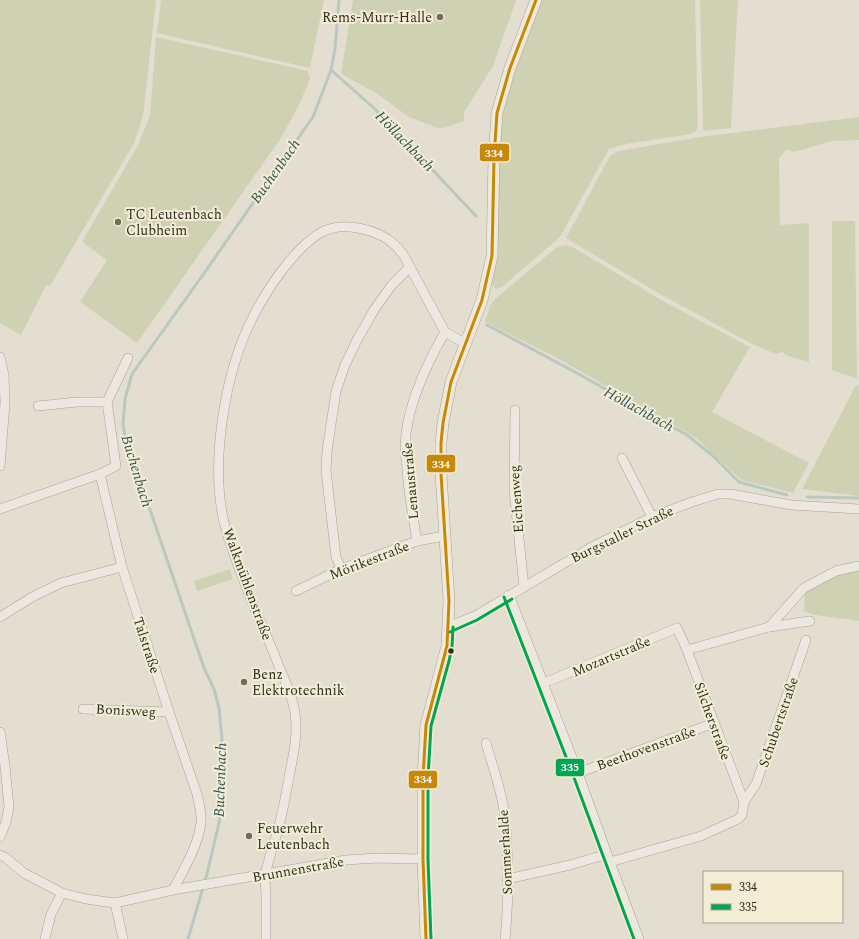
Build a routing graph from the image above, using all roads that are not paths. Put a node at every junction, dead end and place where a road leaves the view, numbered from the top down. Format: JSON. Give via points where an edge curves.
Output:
{"nodes":[{"id":1,"x":536,"y":0,"type":"edge"},
{"id":2,"x":410,"y":267,"type":"junction"},
{"id":3,"x":445,"y":332,"type":"junction"},
{"id":4,"x":466,"y":344,"type":"junction"},
{"id":5,"x":0,"y":357,"type":"edge"},
{"id":6,"x":128,"y":358,"type":"dead end"},
{"id":7,"x":107,"y":402,"type":"junction"},
{"id":8,"x":3,"y":405,"type":"edge"},
{"id":9,"x":38,"y":406,"type":"dead end"},
{"id":10,"x":515,"y":410,"type":"dead end"},
{"id":11,"x":622,"y":458,"type":"dead end"},
{"id":12,"x":0,"y":466,"type":"edge"},
{"id":13,"x":100,"y":474,"type":"junction"},
{"id":14,"x":0,"y":509,"type":"edge"},
{"id":15,"x":859,"y":509,"type":"edge"},
{"id":16,"x":652,"y":517,"type":"junction"},
{"id":17,"x":444,"y":536,"type":"junction"},
{"id":18,"x":417,"y":541,"type":"junction"},
{"id":19,"x":859,"y":566,"type":"edge"},
{"id":20,"x":122,"y":567,"type":"junction"},
{"id":21,"x":341,"y":569,"type":"junction"},
{"id":22,"x":524,"y":587,"type":"junction"},
{"id":23,"x":296,"y":591,"type":"dead end"},
{"id":24,"x":509,"y":595,"type":"junction"},
{"id":25,"x":0,"y":617,"type":"edge"},
{"id":26,"x":810,"y":621,"type":"dead end"},
{"id":27,"x":448,"y":627,"type":"junction"},
{"id":28,"x":769,"y":627,"type":"junction"},
{"id":29,"x":677,"y":628,"type":"joint"},
{"id":30,"x":806,"y":640,"type":"dead end"},
{"id":31,"x":687,"y":650,"type":"junction"},
{"id":32,"x":544,"y":683,"type":"junction"},
{"id":33,"x":83,"y":709,"type":"dead end"},
{"id":34,"x":169,"y":712,"type":"junction"},
{"id":35,"x":714,"y":723,"type":"junction"},
{"id":36,"x":0,"y":732,"type":"edge"},
{"id":37,"x":486,"y":743,"type":"dead end"},
{"id":38,"x":2,"y":766,"type":"edge"},
{"id":39,"x":578,"y":773,"type":"junction"},
{"id":40,"x":744,"y":802,"type":"junction"},
{"id":41,"x":0,"y":837,"type":"edge"},
{"id":42,"x":0,"y":855,"type":"edge"},
{"id":43,"x":609,"y":858,"type":"junction"},
{"id":44,"x":423,"y":859,"type":"junction"},
{"id":45,"x":265,"y":874,"type":"junction"},
{"id":46,"x":507,"y":879,"type":"junction"},
{"id":47,"x":173,"y":890,"type":"junction"},
{"id":48,"x":62,"y":893,"type":"junction"},
{"id":49,"x":115,"y":903,"type":"junction"},
{"id":50,"x":44,"y":939,"type":"edge"},
{"id":51,"x":123,"y":939,"type":"edge"},
{"id":52,"x":266,"y":939,"type":"edge"},
{"id":53,"x":426,"y":939,"type":"edge"},
{"id":54,"x":505,"y":939,"type":"edge"},
{"id":55,"x":639,"y":939,"type":"edge"}],
"edges":[{"from":1,"to":4,"type":"street","via":[[510,68],[497,113],[492,256],[482,300]]},
{"from":2,"to":3,"type":"street","name":"Walkmühlenstraße"},
{"from":2,"to":21,"type":"street","via":[[391,286],[374,310],[345,365],[336,391],[326,471],[336,557]]},
{"from":2,"to":45,"type":"street","name":"Walkmühlenstraße","via":[[395,244],[365,230],[347,226],[322,232],[295,256],[277,278],[262,300],[238,350],[228,392],[220,448],[219,482],[224,520],[295,711],[295,747],[280,822]]},
{"from":3,"to":4,"type":"street"},
{"from":3,"to":18,"type":"street","name":"Lenaustraße","via":[[429,359],[408,422],[405,447]]},
{"from":4,"to":17,"type":"street","via":[[451,382],[444,423],[441,463]]},
{"from":5,"to":8,"type":"street","via":[[4,375]]},
{"from":6,"to":7,"type":"street"},
{"from":7,"to":9,"type":"street"},
{"from":7,"to":13,"type":"street","via":[[116,466]]},
{"from":8,"to":12,"type":"street"},
{"from":10,"to":22,"type":"street","name":"Eichenweg","via":[[514,490]]},
{"from":11,"to":16,"type":"street"},
{"from":13,"to":14,"type":"street"},
{"from":13,"to":20,"type":"street","name":"Talstraße"},
{"from":15,"to":16,"type":"street","name":"Burgstaller Straße","via":[[791,505],[718,494]]},
{"from":16,"to":22,"type":"street","name":"Burgstaller Straße","via":[[590,548]]},
{"from":17,"to":18,"type":"street","name":"Mörikestraße"},
{"from":17,"to":27,"type":"street","via":[[449,602]]},
{"from":18,"to":21,"type":"street","name":"Mörikestraße"},
{"from":19,"to":28,"type":"street","via":[[836,571],[804,588]]},
{"from":20,"to":25,"type":"street","via":[[61,583]]},
{"from":20,"to":34,"type":"street","name":"Talstraße"},
{"from":21,"to":23,"type":"street","name":"Mörikestraße"},
{"from":22,"to":24,"type":"street","name":"Burgstaller Straße"},
{"from":24,"to":27,"type":"street","name":"Burgstaller Straße","via":[[475,616]]},
{"from":24,"to":32,"type":"street"},
{"from":26,"to":28,"type":"street"},
{"from":27,"to":44,"type":"street","via":[[445,653],[426,725]]},
{"from":28,"to":31,"type":"street"},
{"from":29,"to":31,"type":"street","name":"Silcherstraße"},
{"from":29,"to":32,"type":"street","name":"Mozartstraße"},
{"from":30,"to":40,"type":"street","name":"Schubertstraße","via":[[756,784]]},
{"from":31,"to":35,"type":"street","name":"Silcherstraße"},
{"from":32,"to":39,"type":"street"},
{"from":33,"to":34,"type":"street","name":"Bonisweg"},
{"from":34,"to":47,"type":"street","name":"Talstraße","via":[[200,807],[200,823],[195,842]]},
{"from":35,"to":39,"type":"street","name":"Beethovenstraße"},
{"from":35,"to":40,"type":"street","name":"Silcherstraße"},
{"from":36,"to":38,"type":"street"},
{"from":37,"to":46,"type":"street","name":"Sommerhalde","via":[[504,810]]},
{"from":38,"to":41,"type":"street","via":[[9,807]]},
{"from":39,"to":43,"type":"street"},
{"from":40,"to":43,"type":"street","name":"Silcherstraße","via":[[742,815],[738,819],[701,836]]},
{"from":42,"to":48,"type":"street","via":[[24,873]]},
{"from":43,"to":46,"type":"street"},
{"from":43,"to":55,"type":"street"},
{"from":44,"to":45,"type":"street","name":"Brunnenstraße","via":[[346,860]]},
{"from":44,"to":53,"type":"street"},
{"from":45,"to":47,"type":"street","name":"Brunnenstraße"},
{"from":45,"to":52,"type":"street","name":"Walkmühlenstraße"},
{"from":46,"to":54,"type":"street","name":"Sommerhalde","via":[[508,915]]},
{"from":47,"to":49,"type":"street","name":"Brunnenstraße"},
{"from":48,"to":49,"type":"street"},
{"from":48,"to":50,"type":"street","via":[[51,914]]},
{"from":49,"to":51,"type":"street"}]}
